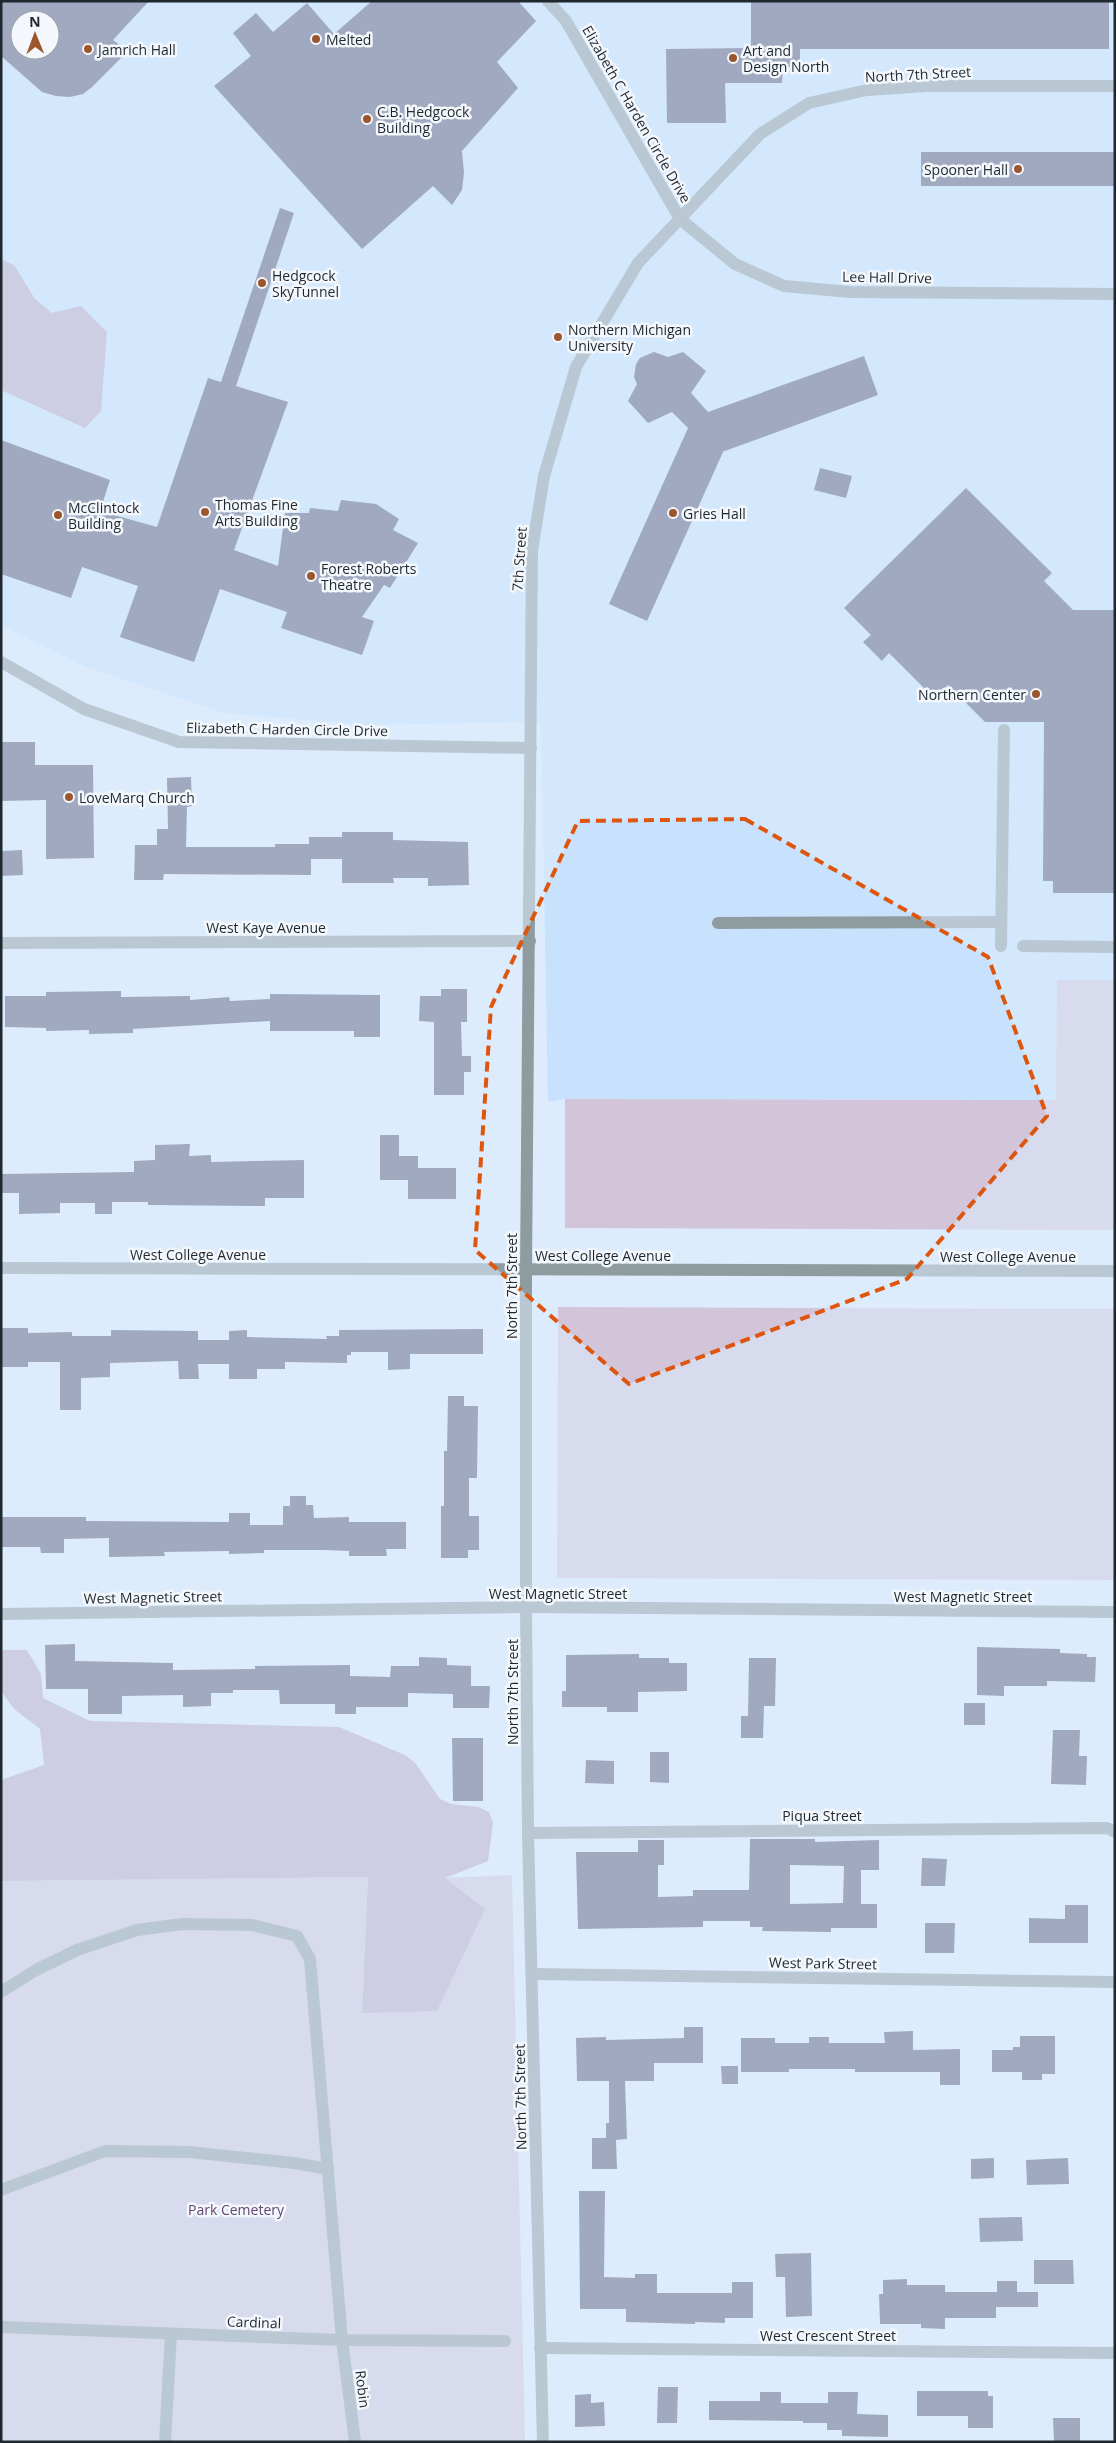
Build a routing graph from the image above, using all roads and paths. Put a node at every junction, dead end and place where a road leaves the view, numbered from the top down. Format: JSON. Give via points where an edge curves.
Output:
{"nodes":[{"id":1,"x":548,"y":1,"type":"edge"},
{"id":2,"x":1115,"y":86,"type":"edge"},
{"id":3,"x":680,"y":219,"type":"junction"},
{"id":4,"x":1115,"y":294,"type":"edge"},
{"id":5,"x":1,"y":662,"type":"edge"},
{"id":6,"x":1004,"y":730,"type":"dead end"},
{"id":7,"x":531,"y":748,"type":"junction"},
{"id":8,"x":1001,"y":922,"type":"junction"},
{"id":9,"x":718,"y":923,"type":"dead end"},
{"id":10,"x":530,"y":941,"type":"junction"},
{"id":11,"x":1,"y":943,"type":"edge"},
{"id":12,"x":1001,"y":946,"type":"dead end"},
{"id":13,"x":1023,"y":946,"type":"dead end"},
{"id":14,"x":1115,"y":947,"type":"edge"},
{"id":15,"x":1,"y":1268,"type":"edge"},
{"id":16,"x":526,"y":1270,"type":"junction"},
{"id":17,"x":1115,"y":1271,"type":"edge"},
{"id":18,"x":526,"y":1608,"type":"junction"},
{"id":19,"x":1115,"y":1612,"type":"edge"},
{"id":20,"x":1,"y":1614,"type":"edge"},
{"id":21,"x":1115,"y":1832,"type":"edge"},
{"id":22,"x":528,"y":1833,"type":"junction"},
{"id":23,"x":532,"y":1974,"type":"junction"},
{"id":24,"x":1115,"y":1982,"type":"edge"},
{"id":25,"x":1,"y":1992,"type":"edge"},
{"id":26,"x":328,"y":2169,"type":"junction"},
{"id":27,"x":1,"y":2190,"type":"edge"},
{"id":28,"x":1,"y":2327,"type":"edge"},
{"id":29,"x":171,"y":2334,"type":"junction"},
{"id":30,"x":342,"y":2340,"type":"junction"},
{"id":31,"x":506,"y":2341,"type":"dead end"},
{"id":32,"x":540,"y":2348,"type":"junction"},
{"id":33,"x":1115,"y":2353,"type":"edge"},
{"id":34,"x":165,"y":2442,"type":"edge"},
{"id":35,"x":355,"y":2442,"type":"edge"},
{"id":36,"x":543,"y":2442,"type":"edge"}],
"edges":[{"from":1,"to":3,"type":"street","name":"Elizabeth C Harden Circle Drive","via":[[566,21]]},
{"from":2,"to":3,"type":"street","name":"North 7th Street","via":[[926,86],[867,90],[809,103],[760,134]]},
{"from":3,"to":4,"type":"street","name":"Lee Hall Drive","via":[[735,264],[784,286],[850,292]]},
{"from":3,"to":7,"type":"street","name":"7th Street","via":[[638,263],[576,367],[544,476],[532,551]]},
{"from":5,"to":7,"type":"street","name":"Elizabeth C Harden Circle Drive","via":[[84,709],[179,742]]},
{"from":6,"to":8,"type":"street"},
{"from":7,"to":10,"type":"street","name":"7th Street"},
{"from":8,"to":9,"type":"street"},
{"from":8,"to":12,"type":"street"},
{"from":10,"to":11,"type":"street","name":"West Kaye Avenue"},
{"from":10,"to":16,"type":"street","name":"North 7th Street"},
{"from":13,"to":14,"type":"street"},
{"from":15,"to":16,"type":"street","name":"West College Avenue"},
{"from":16,"to":17,"type":"street","name":"West College Avenue"},
{"from":16,"to":18,"type":"street","name":"North 7th Street"},
{"from":18,"to":19,"type":"street","name":"West Magnetic Street"},
{"from":18,"to":20,"type":"street","name":"West Magnetic Street"},
{"from":18,"to":22,"type":"street","name":"North 7th Street"},
{"from":21,"to":22,"type":"street","name":"Piqua Street","via":[[1108,1828]]},
{"from":22,"to":23,"type":"street","name":"North 7th Street"},
{"from":23,"to":24,"type":"street","name":"West Park Street"},
{"from":23,"to":32,"type":"street","name":"North 7th Street"},
{"from":25,"to":26,"type":"street","name":"Robin","via":[[77,1950],[137,1930],[182,1924],[252,1925],[297,1936],[310,1958]]},
{"from":26,"to":27,"type":"street","via":[[189,2152],[105,2151]]},
{"from":26,"to":30,"type":"street","name":"Robin"},
{"from":28,"to":29,"type":"street","name":"Cardinal"},
{"from":29,"to":30,"type":"street","name":"Cardinal"},
{"from":29,"to":34,"type":"street"},
{"from":30,"to":31,"type":"street","name":"Cardinal"},
{"from":30,"to":35,"type":"street","name":"Robin"},
{"from":32,"to":33,"type":"street","name":"West Crescent Street"},
{"from":32,"to":36,"type":"street","name":"North 7th Street"}]}
